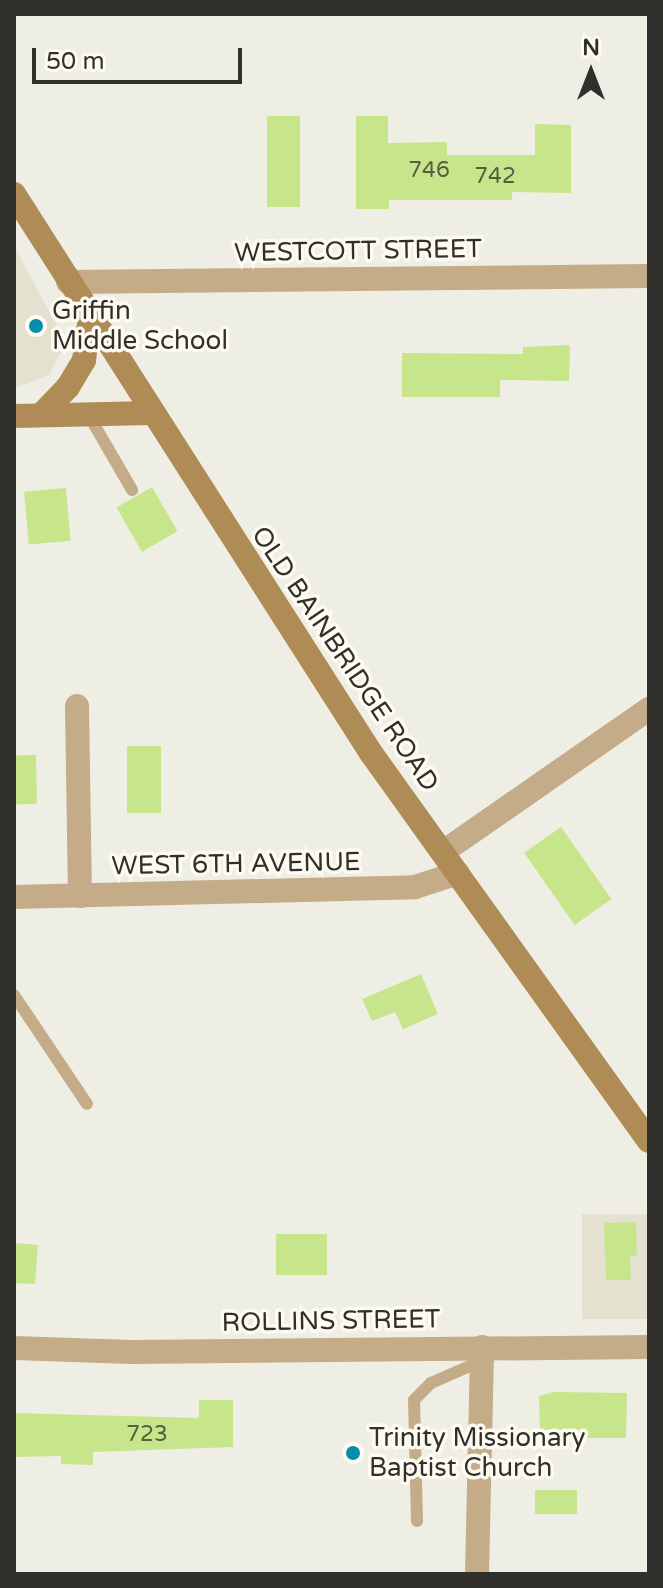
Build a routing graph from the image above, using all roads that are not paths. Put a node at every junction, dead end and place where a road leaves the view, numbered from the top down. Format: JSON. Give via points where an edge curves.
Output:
{"nodes":[{"id":1,"x":14,"y":194,"type":"edge"},
{"id":2,"x":649,"y":276,"type":"edge"},
{"id":3,"x":68,"y":282,"type":"junction"},
{"id":4,"x":90,"y":317,"type":"junction"},
{"id":5,"x":151,"y":413,"type":"junction"},
{"id":6,"x":88,"y":414,"type":"junction"},
{"id":7,"x":41,"y":415,"type":"junction"},
{"id":8,"x":14,"y":416,"type":"edge"},
{"id":9,"x":132,"y":490,"type":"dead end"},
{"id":10,"x":77,"y":706,"type":"dead end"},
{"id":11,"x":649,"y":709,"type":"edge"},
{"id":12,"x":443,"y":852,"type":"junction"},
{"id":13,"x":458,"y":873,"type":"junction"},
{"id":14,"x":80,"y":896,"type":"junction"},
{"id":15,"x":14,"y":897,"type":"edge"},
{"id":16,"x":14,"y":995,"type":"edge"},
{"id":17,"x":87,"y":1104,"type":"dead end"},
{"id":18,"x":647,"y":1135,"type":"edge"},
{"id":19,"x":649,"y":1347,"type":"edge"},
{"id":20,"x":14,"y":1348,"type":"edge"},
{"id":21,"x":482,"y":1354,"type":"junction"},
{"id":22,"x":417,"y":1521,"type":"dead end"},
{"id":23,"x":477,"y":1574,"type":"edge"}],
"edges":[{"from":1,"to":3,"type":"main road","name":"OLD BAINBRIDGE ROAD"},
{"from":2,"to":3,"type":"street","name":"WESTCOTT STREET"},
{"from":3,"to":4,"type":"main road","name":"OLD BAINBRIDGE ROAD"},
{"from":4,"to":5,"type":"main road","name":"OLD BAINBRIDGE ROAD"},
{"from":4,"to":7,"type":"main road","via":[[84,360],[68,387]]},
{"from":5,"to":6,"type":"main road"},
{"from":5,"to":12,"type":"main road","name":"OLD BAINBRIDGE ROAD","via":[[371,753]]},
{"from":6,"to":7,"type":"main road"},
{"from":6,"to":9,"type":"lane"},
{"from":7,"to":8,"type":"main road"},
{"from":10,"to":14,"type":"street"},
{"from":11,"to":12,"type":"street"},
{"from":12,"to":13,"type":"main road","name":"OLD BAINBRIDGE ROAD"},
{"from":13,"to":14,"type":"street","name":"WEST 6TH AVENUE","via":[[415,887]]},
{"from":13,"to":18,"type":"main road","name":"OLD BAINBRIDGE ROAD"},
{"from":14,"to":15,"type":"street","name":"WEST 6TH AVENUE"},
{"from":16,"to":17,"type":"lane"},
{"from":19,"to":21,"type":"street","name":"ROLLINS STREET"},
{"from":20,"to":21,"type":"street","name":"ROLLINS STREET"},
{"from":21,"to":22,"type":"lane","via":[[431,1383],[414,1400]]},
{"from":21,"to":23,"type":"street"}]}
